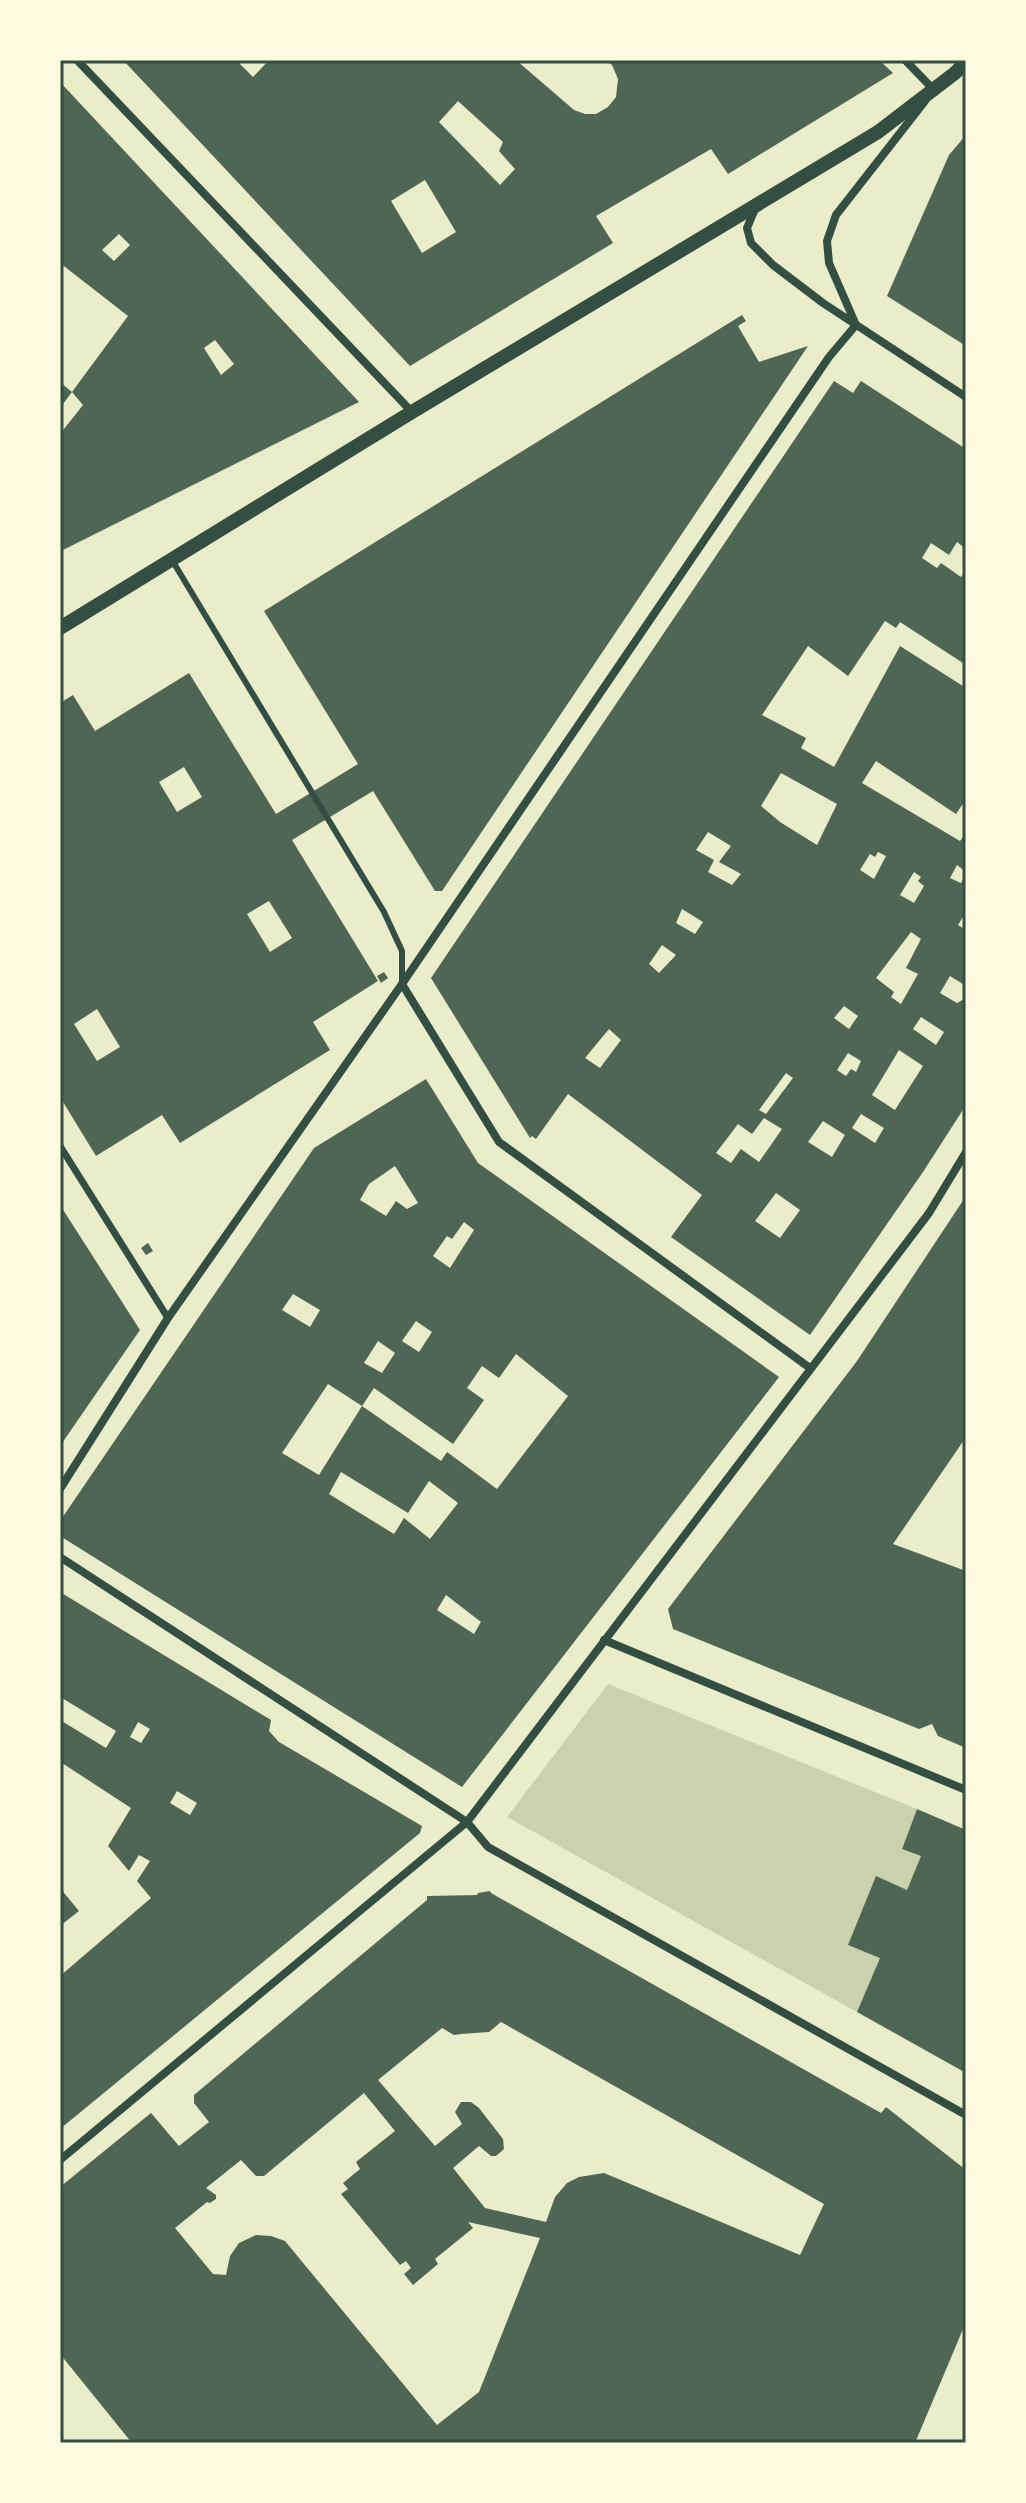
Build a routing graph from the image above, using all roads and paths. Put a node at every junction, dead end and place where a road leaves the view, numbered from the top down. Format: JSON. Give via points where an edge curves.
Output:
{"nodes":[{"id":1,"x":77,"y":60,"type":"edge"},
{"id":2,"x":905,"y":60,"type":"edge"},
{"id":3,"x":966,"y":62,"type":"edge"},
{"id":4,"x":935,"y":89,"type":"junction"},
{"id":5,"x":758,"y":205,"type":"junction"},
{"id":6,"x":856,"y":325,"type":"junction"},
{"id":7,"x":966,"y":397,"type":"edge"},
{"id":8,"x":412,"y":412,"type":"junction"},
{"id":9,"x":172,"y":560,"type":"junction"},
{"id":10,"x":60,"y":627,"type":"edge"},
{"id":11,"x":402,"y":984,"type":"junction"},
{"id":12,"x":60,"y":1146,"type":"edge"},
{"id":13,"x":966,"y":1152,"type":"edge"},
{"id":14,"x":168,"y":1318,"type":"junction"},
{"id":15,"x":810,"y":1368,"type":"junction"},
{"id":16,"x":60,"y":1489,"type":"edge"},
{"id":17,"x":60,"y":1557,"type":"edge"},
{"id":18,"x":604,"y":1640,"type":"junction"},
{"id":19,"x":966,"y":1790,"type":"edge"},
{"id":20,"x":467,"y":1822,"type":"junction"},
{"id":21,"x":966,"y":2115,"type":"edge"},
{"id":22,"x":60,"y":2160,"type":"edge"}],
"edges":[{"from":1,"to":8,"type":"street"},
{"from":2,"to":4,"type":"street"},
{"from":3,"to":4,"type":"street"},
{"from":4,"to":5,"type":"street","via":[[878,132]]},
{"from":4,"to":6,"type":"street","via":[[836,215],[827,241],[829,263]]},
{"from":5,"to":6,"type":"street","via":[[747,228],[751,243]]},
{"from":5,"to":8,"type":"street"},
{"from":6,"to":7,"type":"street"},
{"from":6,"to":11,"type":"street","via":[[829,357]]},
{"from":8,"to":9,"type":"street"},
{"from":9,"to":10,"type":"street"},
{"from":9,"to":11,"type":"lane","via":[[384,912],[402,951]]},
{"from":11,"to":14,"type":"street"},
{"from":11,"to":15,"type":"street","via":[[499,1142]]},
{"from":12,"to":14,"type":"street"},
{"from":13,"to":15,"type":"street","via":[[929,1213]]},
{"from":14,"to":16,"type":"street"},
{"from":15,"to":18,"type":"street"},
{"from":17,"to":20,"type":"street"},
{"from":18,"to":19,"type":"street"},
{"from":18,"to":20,"type":"street"},
{"from":20,"to":21,"type":"street","via":[[488,1847]]},
{"from":20,"to":22,"type":"street"}]}
